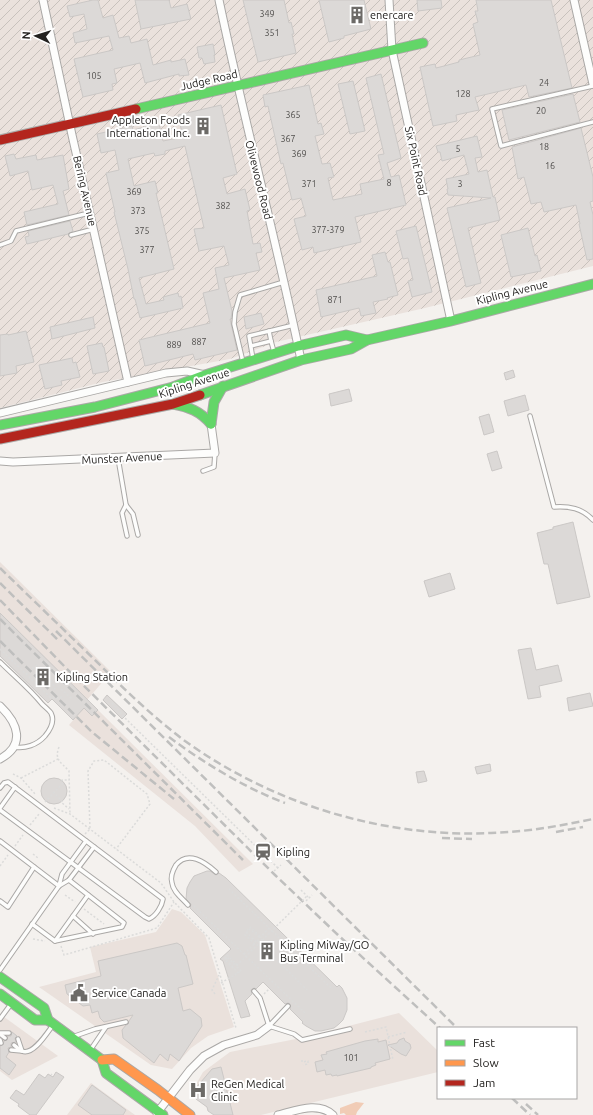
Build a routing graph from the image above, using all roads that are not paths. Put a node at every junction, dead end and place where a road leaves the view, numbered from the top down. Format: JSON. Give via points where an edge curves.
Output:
{"nodes":[{"id":1,"x":43,"y":0,"type":"edge"},
{"id":2,"x":219,"y":0,"type":"edge"},
{"id":3,"x":389,"y":0,"type":"edge"},
{"id":4,"x":574,"y":0,"type":"edge"},
{"id":5,"x":423,"y":43,"type":"dead end"},
{"id":6,"x":392,"y":50,"type":"junction"},
{"id":7,"x":237,"y":85,"type":"junction"},
{"id":8,"x":593,"y":85,"type":"edge"},
{"id":9,"x":593,"y":122,"type":"edge"},
{"id":10,"x":70,"y":124,"type":"junction"},
{"id":11,"x":0,"y":140,"type":"edge"},
{"id":12,"x":90,"y":213,"type":"junction"},
{"id":13,"x":94,"y":230,"type":"junction"},
{"id":14,"x":71,"y":235,"type":"dead end"},
{"id":15,"x":0,"y":245,"type":"edge"},
{"id":16,"x":284,"y":282,"type":"junction"},
{"id":17,"x":593,"y":284,"type":"edge"},
{"id":18,"x":451,"y":321,"type":"junction"},
{"id":19,"x":294,"y":325,"type":"junction"},
{"id":20,"x":269,"y":331,"type":"junction"},
{"id":21,"x":367,"y":340,"type":"junction"},
{"id":22,"x":271,"y":341,"type":"junction"},
{"id":23,"x":251,"y":346,"type":"junction"},
{"id":24,"x":298,"y":346,"type":"junction"},
{"id":25,"x":274,"y":354,"type":"junction"},
{"id":26,"x":253,"y":360,"type":"junction"},
{"id":27,"x":301,"y":360,"type":"junction"},
{"id":28,"x":243,"y":363,"type":"junction"},
{"id":29,"x":204,"y":375,"type":"junction"},
{"id":30,"x":128,"y":382,"type":"junction"},
{"id":31,"x":222,"y":386,"type":"junction"},
{"id":32,"x":173,"y":404,"type":"junction"},
{"id":33,"x":0,"y":413,"type":"edge"},
{"id":34,"x":530,"y":416,"type":"dead end"},
{"id":35,"x":211,"y":424,"type":"junction"},
{"id":36,"x":0,"y":425,"type":"edge"},
{"id":37,"x":0,"y":439,"type":"edge"},
{"id":38,"x":215,"y":453,"type":"junction"},
{"id":39,"x":118,"y":458,"type":"junction"},
{"id":40,"x":0,"y":461,"type":"edge"},
{"id":41,"x":203,"y":471,"type":"dead end"},
{"id":42,"x":126,"y":506,"type":"junction"},
{"id":43,"x":593,"y":520,"type":"edge"},
{"id":44,"x":138,"y":535,"type":"dead end"},
{"id":45,"x":127,"y":536,"type":"dead end"},
{"id":46,"x":0,"y":662,"type":"edge"},
{"id":47,"x":0,"y":706,"type":"edge"},
{"id":48,"x":3,"y":713,"type":"edge"},
{"id":49,"x":14,"y":747,"type":"junction"},
{"id":50,"x":0,"y":759,"type":"edge"},
{"id":51,"x":15,"y":787,"type":"junction"},
{"id":52,"x":0,"y":788,"type":"edge"},
{"id":53,"x":0,"y":809,"type":"edge"},
{"id":54,"x":0,"y":841,"type":"edge"},
{"id":55,"x":86,"y":841,"type":"junction"},
{"id":56,"x":94,"y":847,"type":"junction"},
{"id":57,"x":71,"y":862,"type":"junction"},
{"id":58,"x":34,"y":867,"type":"junction"},
{"id":59,"x":79,"y":867,"type":"junction"},
{"id":60,"x":216,"y":872,"type":"dead end"},
{"id":61,"x":69,"y":880,"type":"junction"},
{"id":62,"x":59,"y":886,"type":"junction"},
{"id":63,"x":88,"y":895,"type":"junction"},
{"id":64,"x":0,"y":901,"type":"edge"},
{"id":65,"x":188,"y":905,"type":"dead end"},
{"id":66,"x":73,"y":916,"type":"junction"},
{"id":67,"x":32,"y":924,"type":"junction"},
{"id":68,"x":93,"y":934,"type":"junction"},
{"id":69,"x":55,"y":941,"type":"junction"},
{"id":70,"x":0,"y":970,"type":"edge"},
{"id":71,"x":0,"y":977,"type":"edge"},
{"id":72,"x":254,"y":991,"type":"dead end"},
{"id":73,"x":0,"y":994,"type":"edge"},
{"id":74,"x":11,"y":1003,"type":"junction"},
{"id":75,"x":288,"y":1006,"type":"dead end"},
{"id":76,"x":0,"y":1019,"type":"edge"},
{"id":77,"x":51,"y":1022,"type":"junction"},
{"id":78,"x":126,"y":1022,"type":"dead end"},
{"id":79,"x":269,"y":1026,"type":"junction"},
{"id":80,"x":106,"y":1027,"type":"junction"},
{"id":81,"x":350,"y":1029,"type":"dead end"},
{"id":82,"x":9,"y":1033,"type":"dead end"},
{"id":83,"x":0,"y":1034,"type":"edge"},
{"id":84,"x":72,"y":1037,"type":"junction"},
{"id":85,"x":5,"y":1038,"type":"dead end"},
{"id":86,"x":18,"y":1039,"type":"dead end"},
{"id":87,"x":14,"y":1045,"type":"dead end"},
{"id":88,"x":10,"y":1050,"type":"dead end"},
{"id":89,"x":22,"y":1051,"type":"junction"},
{"id":90,"x":91,"y":1051,"type":"junction"},
{"id":91,"x":102,"y":1060,"type":"junction"},
{"id":92,"x":169,"y":1098,"type":"junction"},
{"id":93,"x":159,"y":1114,"type":"edge"},
{"id":94,"x":190,"y":1115,"type":"edge"},
{"id":95,"x":278,"y":1115,"type":"edge"},
{"id":96,"x":333,"y":1115,"type":"edge"}],
"edges":[{"from":1,"to":10,"type":"street","name":"Bering Avenue"},
{"from":2,"to":7,"type":"street","name":"Olivewood Road"},
{"from":3,"to":6,"type":"street","name":"Six Point Road"},
{"from":4,"to":8,"type":"street"},
{"from":5,"to":6,"type":"main road","name":"Judge Road"},
{"from":6,"to":7,"type":"main road","name":"Judge Road"},
{"from":6,"to":18,"type":"street","name":"Six Point Road"},
{"from":7,"to":10,"type":"main road","name":"Judge Road"},
{"from":7,"to":16,"type":"street","name":"Olivewood Road"},
{"from":8,"to":9,"type":"lane","via":[[492,109],[501,146]]},
{"from":10,"to":11,"type":"main road","name":"Judge Road"},
{"from":10,"to":12,"type":"street","name":"Bering Avenue"},
{"from":12,"to":13,"type":"street","name":"Bering Avenue"},
{"from":12,"to":15,"type":"lane","via":[[16,231],[11,241]]},
{"from":13,"to":14,"type":"lane"},
{"from":13,"to":30,"type":"street","name":"Bering Avenue"},
{"from":16,"to":19,"type":"street","name":"Olivewood Road"},
{"from":16,"to":28,"type":"lane","via":[[240,295],[234,324]]},
{"from":17,"to":18,"type":"main road","name":"Kipling Avenue"},
{"from":18,"to":21,"type":"main road","name":"Kipling Avenue"},
{"from":19,"to":20,"type":"lane"},
{"from":19,"to":24,"type":"street","name":"Olivewood Road"},
{"from":20,"to":22,"type":"lane"},
{"from":20,"to":23,"type":"lane","via":[[249,336]]},
{"from":21,"to":24,"type":"main road","name":"Kipling Avenue","via":[[346,335]]},
{"from":21,"to":27,"type":"main road","name":"Kipling Avenue","via":[[352,349]]},
{"from":22,"to":23,"type":"lane"},
{"from":22,"to":25,"type":"lane"},
{"from":23,"to":26,"type":"lane"},
{"from":24,"to":25,"type":"main road","name":"Kipling Avenue"},
{"from":24,"to":27,"type":"street","name":"Olivewood Road"},
{"from":25,"to":26,"type":"main road","name":"Kipling Avenue"},
{"from":26,"to":28,"type":"main road","name":"Kipling Avenue"},
{"from":27,"to":31,"type":"main road","name":"Kipling Avenue"},
{"from":28,"to":29,"type":"main road","name":"Kipling Avenue"},
{"from":29,"to":30,"type":"street","name":"Kipling Avenue","via":[[187,371]]},
{"from":29,"to":36,"type":"main road","name":"Kipling Avenue","via":[[173,387]]},
{"from":30,"to":33,"type":"street","name":"Kipling Avenue"},
{"from":31,"to":32,"type":"main road","name":"Kipling Avenue"},
{"from":31,"to":35,"type":"main road","via":[[214,402]]},
{"from":32,"to":35,"type":"main road","via":[[201,412]]},
{"from":32,"to":37,"type":"main road","name":"Kipling Avenue"},
{"from":34,"to":43,"type":"lane","via":[[554,507],[574,508],[589,515]]},
{"from":35,"to":38,"type":"street"},
{"from":38,"to":39,"type":"street","name":"Munster Avenue"},
{"from":38,"to":41,"type":"lane","via":[[214,466]]},
{"from":39,"to":40,"type":"street","name":"Munster Avenue"},
{"from":39,"to":42,"type":"lane"},
{"from":42,"to":44,"type":"lane","via":[[133,514]]},
{"from":42,"to":45,"type":"lane","via":[[122,513]]},
{"from":46,"to":49,"type":"lane","via":[[51,714],[52,727],[42,740],[27,747]]},
{"from":47,"to":48,"type":"street"},
{"from":48,"to":49,"type":"street","via":[[12,719],[15,727]]},
{"from":49,"to":50,"type":"street","via":[[9,754]]},
{"from":51,"to":52,"type":"lane","via":[[8,782]]},
{"from":51,"to":53,"type":"lane"},
{"from":51,"to":55,"type":"lane"},
{"from":53,"to":57,"type":"lane"},
{"from":54,"to":58,"type":"lane"},
{"from":55,"to":56,"type":"lane"},
{"from":55,"to":57,"type":"lane"},
{"from":56,"to":59,"type":"lane"},
{"from":56,"to":59,"type":"lane","via":[[163,899],[153,917],[145,917]]},
{"from":57,"to":59,"type":"lane"},
{"from":57,"to":62,"type":"lane","via":[[62,874]]},
{"from":58,"to":62,"type":"lane"},
{"from":58,"to":64,"type":"lane","via":[[8,907]]},
{"from":59,"to":61,"type":"lane"},
{"from":60,"to":65,"type":"lane","via":[[204,862],[193,858],[186,858],[174,867],[172,883]]},
{"from":61,"to":62,"type":"lane"},
{"from":61,"to":63,"type":"lane"},
{"from":62,"to":67,"type":"lane"},
{"from":63,"to":66,"type":"lane"},
{"from":63,"to":68,"type":"lane","via":[[124,923],[122,927]]},
{"from":66,"to":68,"type":"lane"},
{"from":66,"to":69,"type":"lane"},
{"from":67,"to":69,"type":"lane"},
{"from":67,"to":70,"type":"lane"},
{"from":68,"to":69,"type":"lane"},
{"from":71,"to":77,"type":"main road","via":[[44,1008]]},
{"from":72,"to":79,"type":"lane","via":[[260,998]]},
{"from":73,"to":74,"type":"main road"},
{"from":74,"to":76,"type":"lane"},
{"from":74,"to":77,"type":"main road","via":[[35,1020]]},
{"from":75,"to":79,"type":"lane"},
{"from":77,"to":84,"type":"main road"},
{"from":77,"to":89,"type":"lane","via":[[34,1049],[30,1052]]},
{"from":78,"to":80,"type":"lane"},
{"from":79,"to":81,"type":"lane","via":[[294,1034],[302,1040]]},
{"from":79,"to":92,"type":"street","via":[[257,1035],[224,1045],[204,1056]]},
{"from":80,"to":84,"type":"lane"},
{"from":80,"to":90,"type":"lane"},
{"from":82,"to":83,"type":"lane"},
{"from":83,"to":85,"type":"lane"},
{"from":84,"to":90,"type":"main road"},
{"from":86,"to":89,"type":"lane"},
{"from":87,"to":89,"type":"lane"},
{"from":88,"to":89,"type":"lane"},
{"from":90,"to":91,"type":"main road"},
{"from":91,"to":92,"type":"main road","via":[[114,1059]]},
{"from":91,"to":93,"type":"main road","via":[[106,1073]]},
{"from":92,"to":93,"type":"street"},
{"from":92,"to":94,"type":"main road"},
{"from":95,"to":96,"type":"street","via":[[320,1108]]}]}
